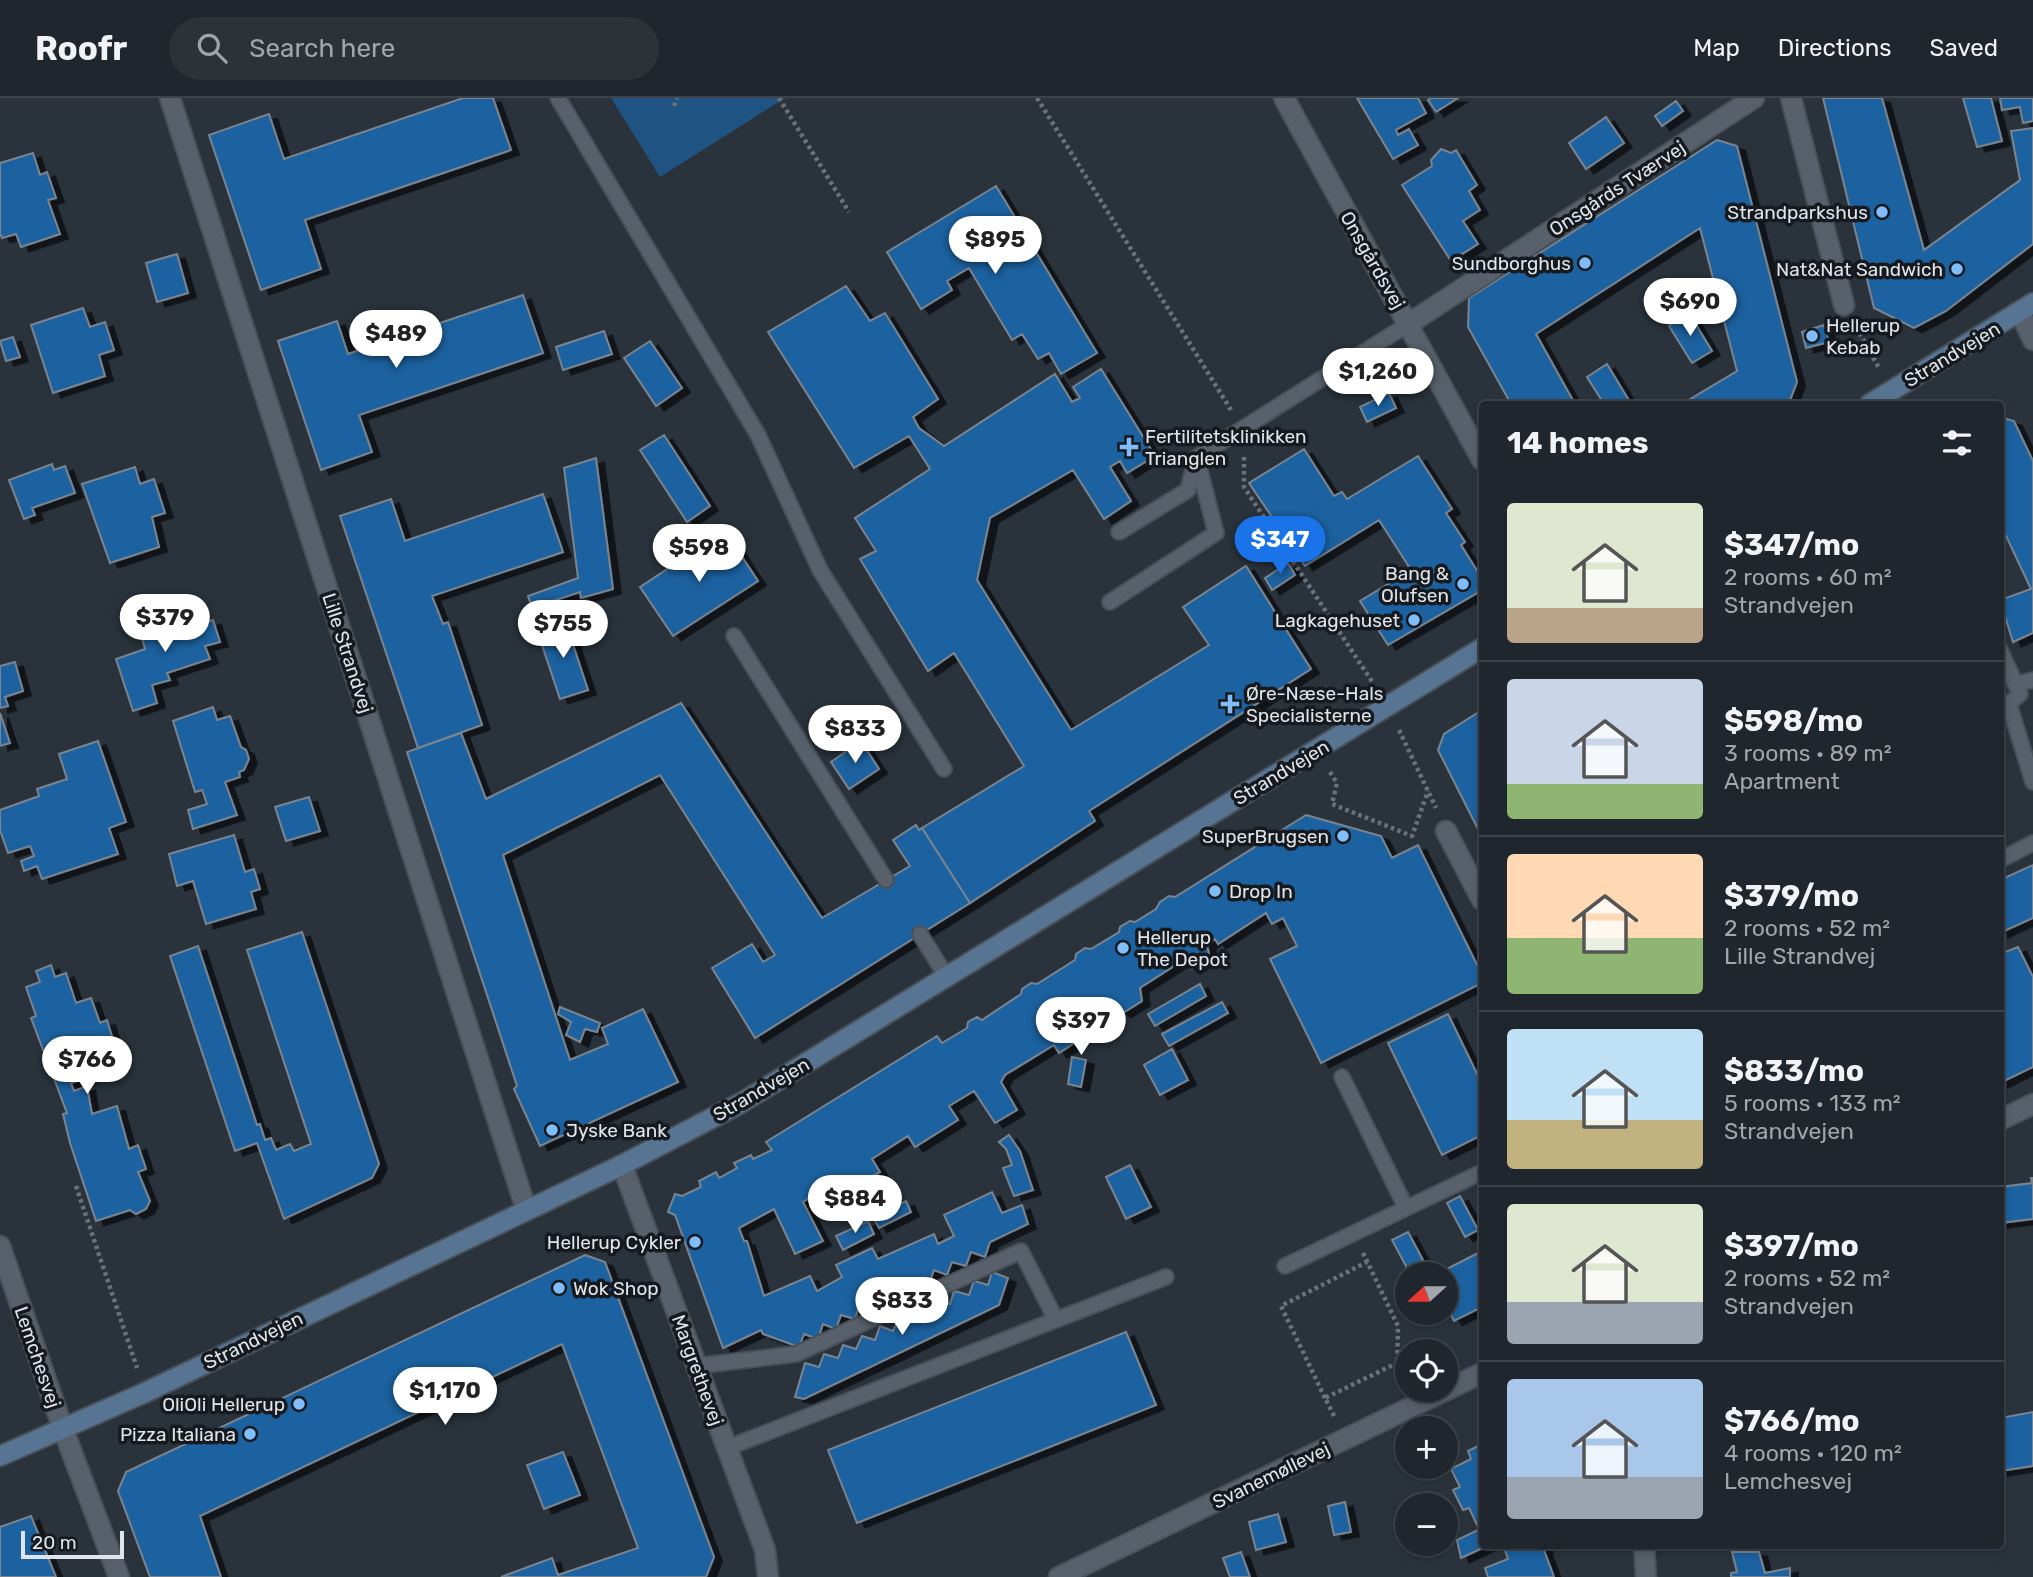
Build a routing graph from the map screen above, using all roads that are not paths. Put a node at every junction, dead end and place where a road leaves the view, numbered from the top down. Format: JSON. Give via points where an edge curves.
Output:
{"nodes":[{"id":1,"x":170,"y":98,"type":"edge"},
{"id":2,"x":558,"y":98,"type":"edge"},
{"id":3,"x":1284,"y":98,"type":"edge"},
{"id":4,"x":1754,"y":98,"type":"edge"},
{"id":5,"x":1791,"y":98,"type":"edge"},
{"id":6,"x":1844,"y":305,"type":"road end"},
{"id":7,"x":2027,"y":307,"type":"edge"},
{"id":8,"x":1410,"y":323,"type":"junction"},
{"id":9,"x":2033,"y":340,"type":"edge"},
{"id":10,"x":1875,"y":401,"type":"edge"},
{"id":11,"x":1479,"y":454,"type":"edge"},
{"id":12,"x":1196,"y":458,"type":"junction"},
{"id":13,"x":1119,"y":532,"type":"dead end"},
{"id":14,"x":1110,"y":602,"type":"dead end"},
{"id":15,"x":734,"y":636,"type":"dead end"},
{"id":16,"x":1479,"y":650,"type":"edge"},
{"id":17,"x":2004,"y":659,"type":"edge"},
{"id":18,"x":2033,"y":680,"type":"edge"},
{"id":19,"x":2015,"y":684,"type":"junction"},
{"id":20,"x":2004,"y":707,"type":"edge"},
{"id":21,"x":944,"y":769,"type":"dead end"},
{"id":22,"x":2033,"y":782,"type":"edge"},
{"id":23,"x":1446,"y":831,"type":"road end"},
{"id":24,"x":2033,"y":844,"type":"edge"},
{"id":25,"x":2004,"y":858,"type":"edge"},
{"id":26,"x":886,"y":880,"type":"dead end"},
{"id":27,"x":1479,"y":894,"type":"edge"},
{"id":28,"x":920,"y":934,"type":"dead end"},
{"id":29,"x":946,"y":976,"type":"junction"},
{"id":30,"x":1342,"y":1077,"type":"dead end"},
{"id":31,"x":2033,"y":1104,"type":"edge"},
{"id":32,"x":2004,"y":1118,"type":"edge"},
{"id":33,"x":622,"y":1165,"type":"junction"},
{"id":34,"x":1479,"y":1173,"type":"edge"},
{"id":35,"x":526,"y":1209,"type":"junction"},
{"id":36,"x":1406,"y":1209,"type":"junction"},
{"id":37,"x":0,"y":1246,"type":"edge"},
{"id":38,"x":1286,"y":1266,"type":"dead end"},
{"id":39,"x":1166,"y":1277,"type":"dead end"},
{"id":40,"x":1056,"y":1320,"type":"junction"},
{"id":41,"x":696,"y":1366,"type":"junction"},
{"id":42,"x":1479,"y":1374,"type":"edge"},
{"id":43,"x":62,"y":1429,"type":"junction"},
{"id":44,"x":727,"y":1448,"type":"junction"},
{"id":45,"x":0,"y":1456,"type":"edge"},
{"id":46,"x":1644,"y":1549,"type":"edge"},
{"id":47,"x":119,"y":1577,"type":"edge"},
{"id":48,"x":769,"y":1577,"type":"edge"},
{"id":49,"x":1059,"y":1577,"type":"edge"},
{"id":50,"x":1646,"y":1577,"type":"edge"}],
"edges":[{"from":1,"to":35,"type":"street","name":"Lille Strandvej"},
{"from":2,"to":21,"type":"lane","via":[[758,435],[820,570]]},
{"from":3,"to":8,"type":"street","name":"Onsgårdsvej"},
{"from":4,"to":8,"type":"street","name":"Onsgårds Tværvej"},
{"from":5,"to":6,"type":"street"},
{"from":7,"to":9,"type":"street"},
{"from":7,"to":10,"type":"main road","name":"Strandvejen"},
{"from":8,"to":11,"type":"street","name":"Onsgårdsvej"},
{"from":8,"to":12,"type":"lane"},
{"from":12,"to":13,"type":"lane","via":[[1188,490]]},
{"from":12,"to":14,"type":"lane","via":[[1216,533]]},
{"from":15,"to":26,"type":"lane"},
{"from":16,"to":29,"type":"main road","name":"Strandvejen"},
{"from":17,"to":19,"type":"lane"},
{"from":18,"to":19,"type":"lane"},
{"from":19,"to":20,"type":"lane","via":[[2020,694]]},
{"from":20,"to":22,"type":"lane"},
{"from":23,"to":27,"type":"street"},
{"from":24,"to":25,"type":"lane"},
{"from":28,"to":29,"type":"lane"},
{"from":29,"to":33,"type":"main road","name":"Strandvejen","via":[[741,1103]]},
{"from":30,"to":36,"type":"lane"},
{"from":31,"to":32,"type":"street"},
{"from":33,"to":35,"type":"main road","name":"Strandvejen"},
{"from":33,"to":41,"type":"street","name":"Margrethevej"},
{"from":34,"to":36,"type":"lane"},
{"from":35,"to":43,"type":"main road","name":"Strandvejen"},
{"from":36,"to":38,"type":"lane"},
{"from":37,"to":43,"type":"street","name":"Lemchesvej"},
{"from":39,"to":40,"type":"lane"},
{"from":40,"to":41,"type":"lane","via":[[1021,1251],[796,1354]]},
{"from":40,"to":44,"type":"lane"},
{"from":41,"to":44,"type":"street","name":"Margrethevej"},
{"from":42,"to":49,"type":"street","name":"Svanemøllevej"},
{"from":43,"to":45,"type":"main road","name":"Strandvejen"},
{"from":43,"to":47,"type":"street","name":"Lemchesvej"},
{"from":44,"to":48,"type":"street","name":"Margrethevej","via":[[765,1550]]},
{"from":46,"to":50,"type":"street"}]}
